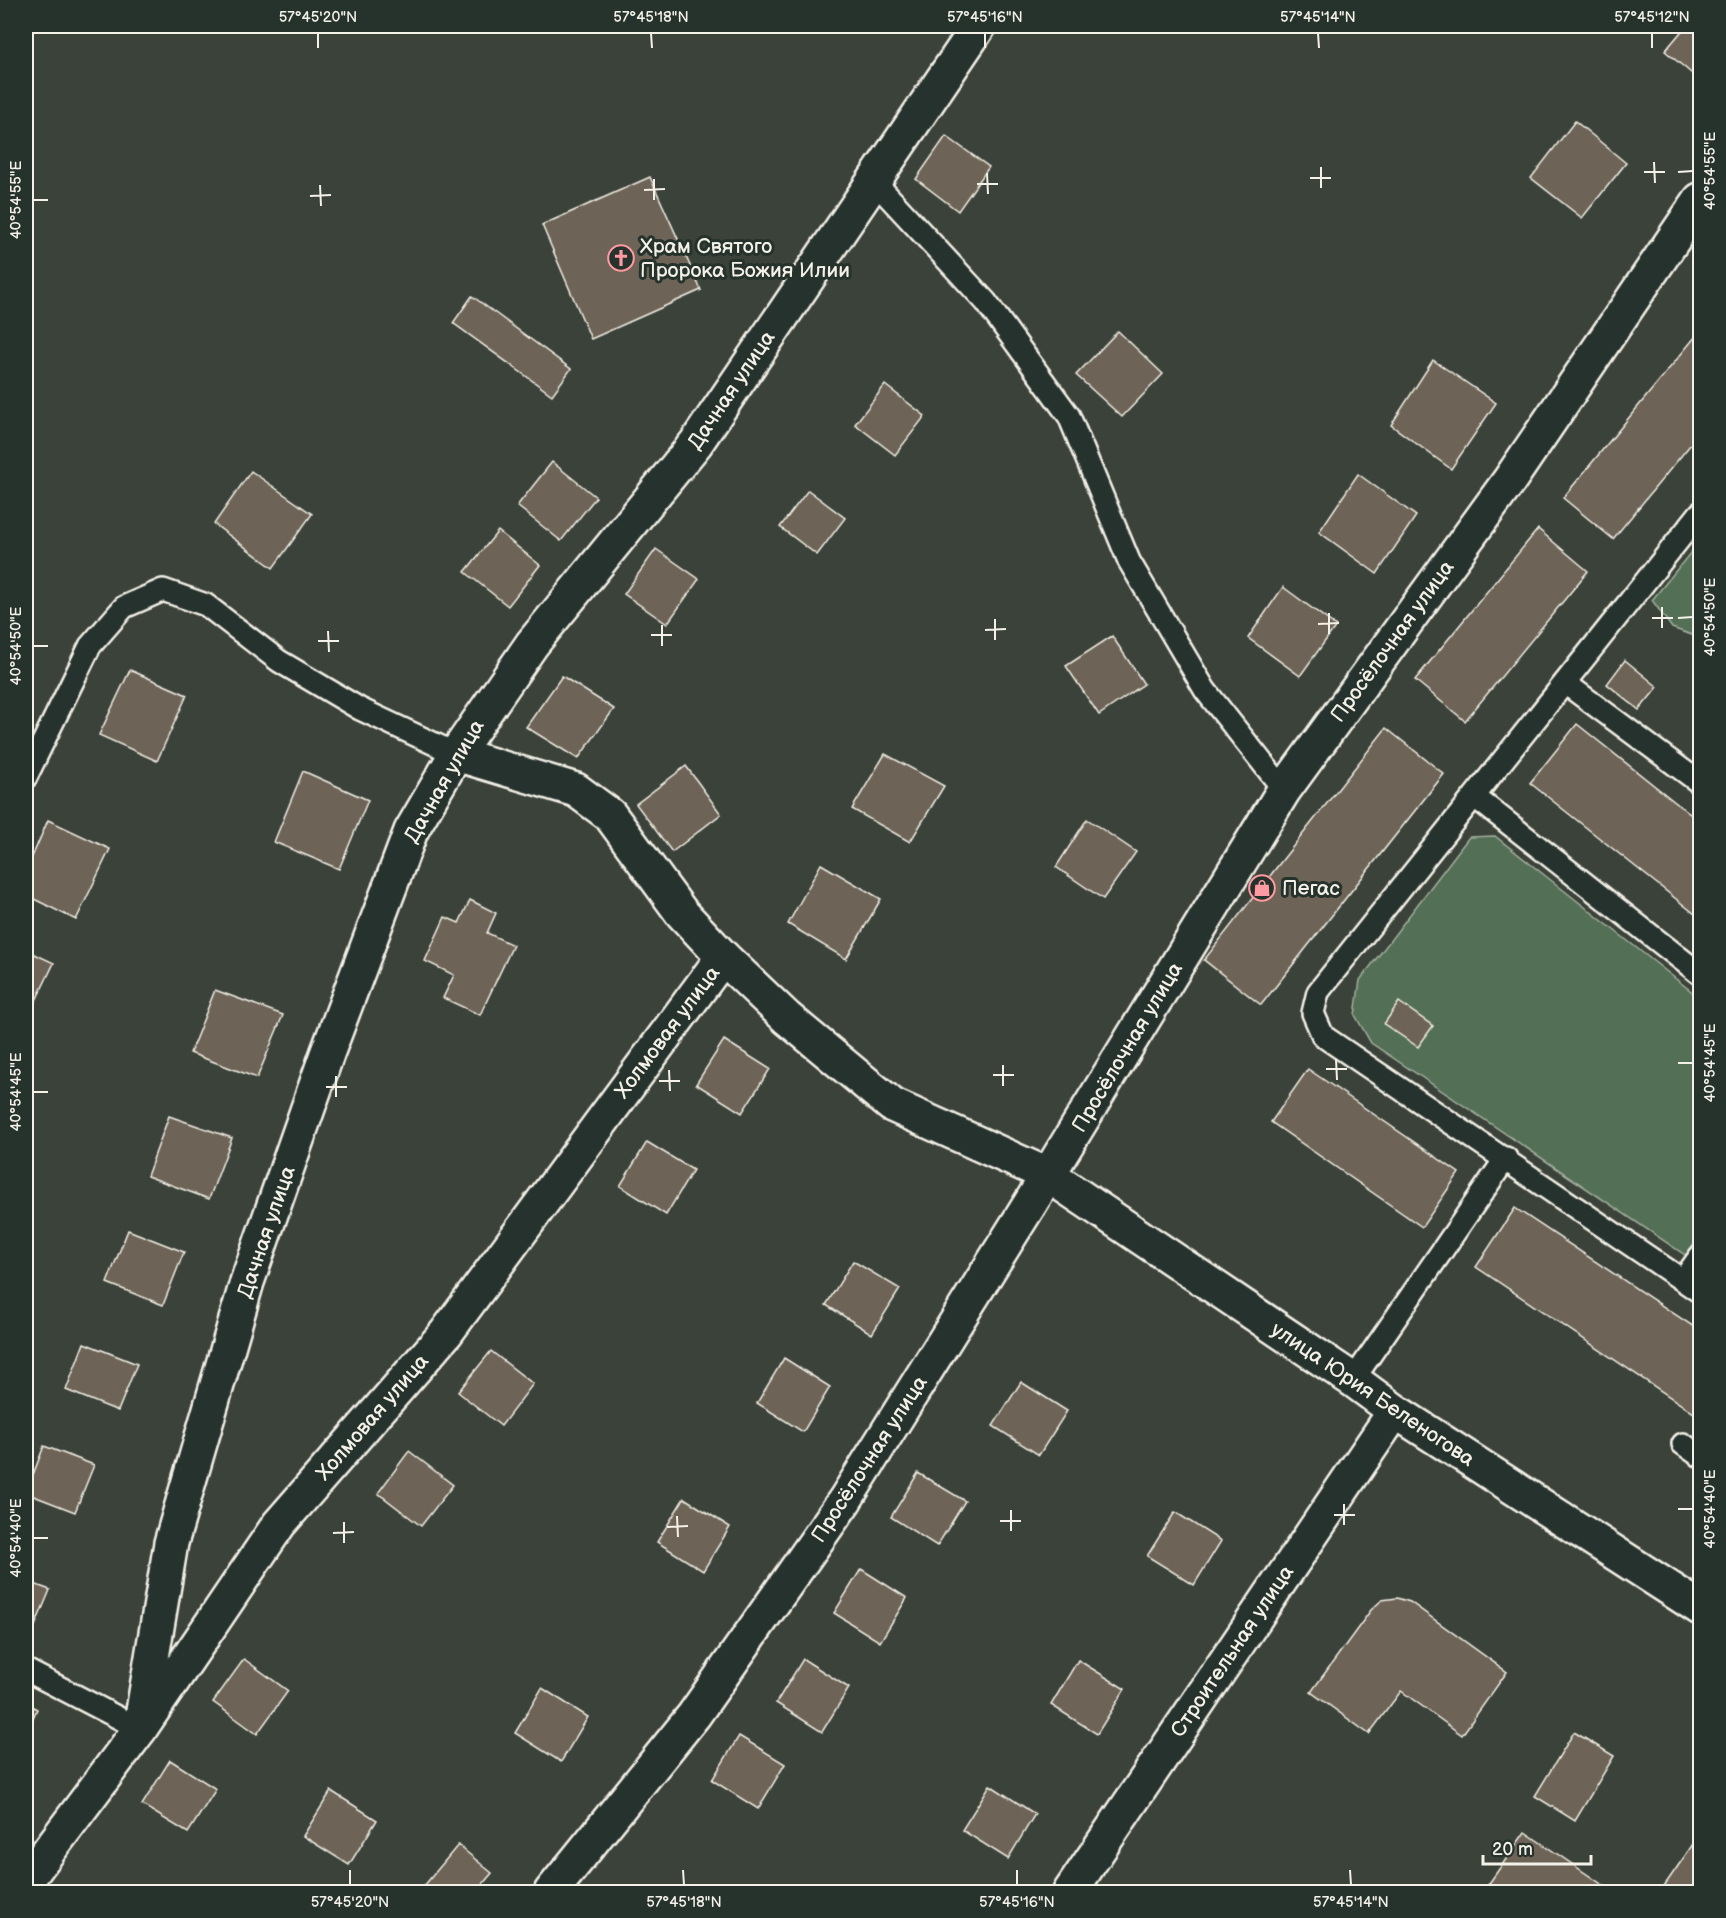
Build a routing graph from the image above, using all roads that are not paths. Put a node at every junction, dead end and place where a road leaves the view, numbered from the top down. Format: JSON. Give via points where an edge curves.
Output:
{"nodes":[{"id":1,"x":979,"y":26,"type":"edge"},
{"id":2,"x":873,"y":180,"type":"junction"},
{"id":3,"x":1701,"y":200,"type":"edge"},
{"id":4,"x":1701,"y":513,"type":"edge"},
{"id":5,"x":1565,"y":683,"type":"junction"},
{"id":6,"x":456,"y":754,"type":"junction"},
{"id":7,"x":26,"y":777,"type":"edge"},
{"id":8,"x":1701,"y":783,"type":"edge"},
{"id":9,"x":1284,"y":790,"type":"junction"},
{"id":10,"x":1475,"y":797,"type":"junction"},
{"id":11,"x":723,"y":957,"type":"junction"},
{"id":12,"x":1701,"y":974,"type":"edge"},
{"id":13,"x":1506,"y":1158,"type":"junction"},
{"id":14,"x":1048,"y":1175,"type":"junction"},
{"id":15,"x":1701,"y":1256,"type":"edge"},
{"id":16,"x":1683,"y":1280,"type":"junction"},
{"id":17,"x":1701,"y":1292,"type":"edge"},
{"id":18,"x":1353,"y":1380,"type":"junction"},
{"id":19,"x":1395,"y":1411,"type":"junction"},
{"id":20,"x":1701,"y":1608,"type":"edge"},
{"id":21,"x":26,"y":1670,"type":"edge"},
{"id":22,"x":141,"y":1729,"type":"junction"},
{"id":23,"x":26,"y":1881,"type":"edge"},
{"id":24,"x":551,"y":1893,"type":"edge"},
{"id":25,"x":1070,"y":1893,"type":"edge"}],
"edges":[{"from":1,"to":2,"type":"street","name":"Дачная улица"},
{"from":2,"to":6,"type":"street","name":"Дачная улица","via":[[696,443],[532,644]]},
{"from":2,"to":9,"type":"lane","via":[[986,303],[1069,416],[1129,561],[1205,690]]},
{"from":3,"to":9,"type":"street","name":"Просёлочная улица","via":[[1509,481]]},
{"from":4,"to":5,"type":"lane"},
{"from":5,"to":8,"type":"lane"},
{"from":5,"to":10,"type":"lane"},
{"from":6,"to":7,"type":"lane","via":[[360,710],[279,660],[206,605],[163,590],[124,607],[90,645]]},
{"from":6,"to":11,"type":"street","name":"улица Юрия Беленогова","via":[[576,790],[610,815],[681,912]]},
{"from":6,"to":22,"type":"street","name":"Дачная улица","via":[[411,831],[247,1282],[171,1542]]},
{"from":9,"to":14,"type":"street","name":"Просёлочная улица"},
{"from":10,"to":12,"type":"lane"},
{"from":10,"to":13,"type":"lane","via":[[1318,992],[1313,1013],[1323,1036]]},
{"from":11,"to":14,"type":"street","name":"улица Юрия Беленогова","via":[[787,1018],[892,1105]]},
{"from":11,"to":22,"type":"street","name":"Холмовая улица","via":[[446,1333],[279,1524]]},
{"from":13,"to":16,"type":"lane"},
{"from":13,"to":18,"type":"lane"},
{"from":14,"to":18,"type":"street","name":"улица Юрия Беленогова"},
{"from":14,"to":24,"type":"street","name":"Просёлочная улица","via":[[838,1510],[694,1715]]},
{"from":15,"to":16,"type":"lane"},
{"from":16,"to":17,"type":"lane"},
{"from":18,"to":19,"type":"street","name":"улица Юрия Беленогова"},
{"from":19,"to":20,"type":"street","name":"улица Юрия Беленогова"},
{"from":19,"to":25,"type":"street","name":"Строительная улица"},
{"from":21,"to":22,"type":"lane"},
{"from":22,"to":23,"type":"street","name":"Холмовая улица"}]}
